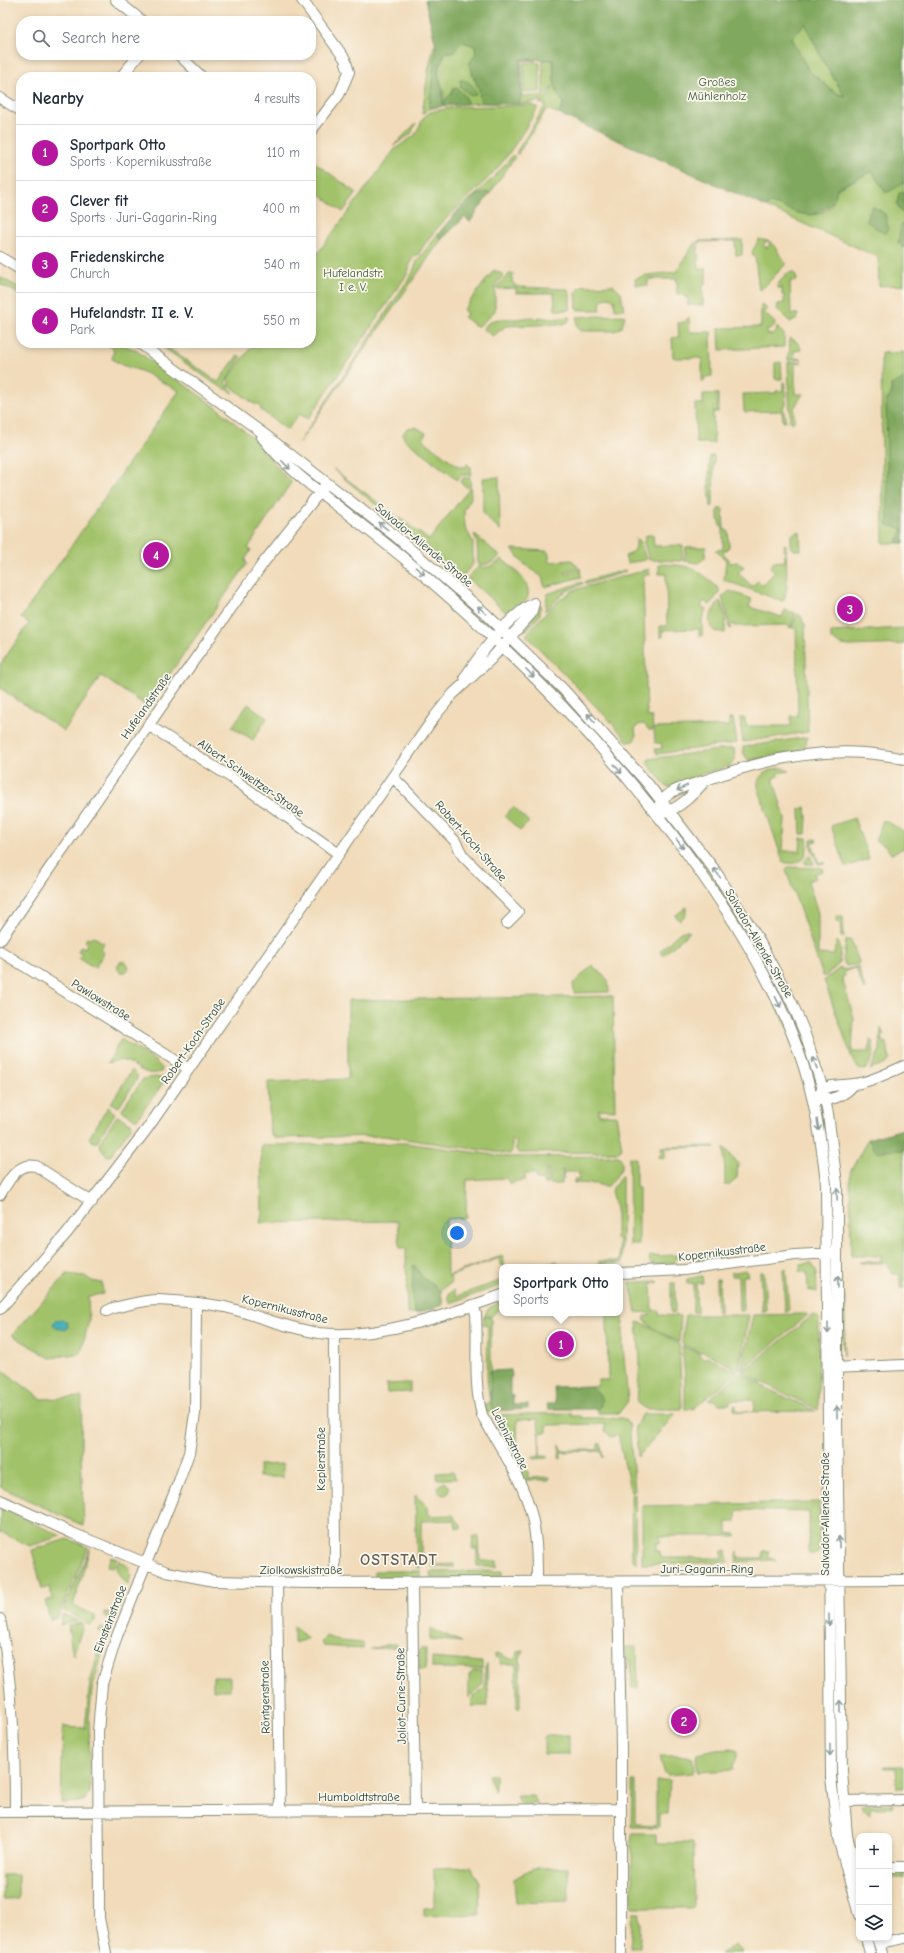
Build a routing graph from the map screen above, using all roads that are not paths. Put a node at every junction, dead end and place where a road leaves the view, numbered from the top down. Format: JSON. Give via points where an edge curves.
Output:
{"nodes":[{"id":1,"x":116,"y":0,"type":"edge"},
{"id":2,"x":302,"y":0,"type":"edge"},
{"id":3,"x":136,"y":16,"type":"edge"},
{"id":4,"x":314,"y":16,"type":"edge"},
{"id":5,"x":316,"y":19,"type":"edge"},
{"id":6,"x":135,"y":60,"type":"edge"},
{"id":7,"x":184,"y":60,"type":"edge"},
{"id":8,"x":125,"y":72,"type":"edge"},
{"id":9,"x":197,"y":72,"type":"edge"},
{"id":10,"x":0,"y":98,"type":"edge"},
{"id":11,"x":16,"y":108,"type":"edge"},
{"id":12,"x":316,"y":125,"type":"edge"},
{"id":13,"x":0,"y":258,"type":"edge"},
{"id":14,"x":16,"y":267,"type":"edge"},
{"id":15,"x":148,"y":348,"type":"edge"},
{"id":16,"x":252,"y":425,"type":"junction"},
{"id":17,"x":326,"y":483,"type":"junction"},
{"id":18,"x":320,"y":493,"type":"junction"},
{"id":19,"x":507,"y":633,"type":"junction"},
{"id":20,"x":494,"y":638,"type":"junction"},
{"id":21,"x":502,"y":646,"type":"junction"},
{"id":22,"x":454,"y":694,"type":"junction"},
{"id":23,"x":148,"y":725,"type":"junction"},
{"id":24,"x":904,"y":760,"type":"edge"},
{"id":25,"x":393,"y":777,"type":"junction"},
{"id":26,"x":705,"y":781,"type":"junction"},
{"id":27,"x":662,"y":801,"type":"junction"},
{"id":28,"x":670,"y":811,"type":"junction"},
{"id":29,"x":656,"y":813,"type":"junction"},
{"id":30,"x":339,"y":854,"type":"junction"},
{"id":31,"x":507,"y":923,"type":"dead end"},
{"id":32,"x":0,"y":940,"type":"edge"},
{"id":33,"x":0,"y":951,"type":"edge"},
{"id":34,"x":904,"y":1066,"type":"edge"},
{"id":35,"x":189,"y":1069,"type":"junction"},
{"id":36,"x":853,"y":1085,"type":"junction"},
{"id":37,"x":823,"y":1089,"type":"junction"},
{"id":38,"x":813,"y":1099,"type":"junction"},
{"id":39,"x":826,"y":1100,"type":"junction"},
{"id":40,"x":0,"y":1196,"type":"edge"},
{"id":41,"x":92,"y":1202,"type":"junction"},
{"id":42,"x":838,"y":1252,"type":"junction"},
{"id":43,"x":826,"y":1253,"type":"junction"},
{"id":44,"x":623,"y":1273,"type":"edge"},
{"id":45,"x":499,"y":1296,"type":"edge"},
{"id":46,"x":196,"y":1304,"type":"junction"},
{"id":47,"x":473,"y":1305,"type":"junction"},
{"id":48,"x":0,"y":1309,"type":"edge"},
{"id":49,"x":107,"y":1311,"type":"dead end"},
{"id":50,"x":334,"y":1334,"type":"junction"},
{"id":51,"x":904,"y":1364,"type":"edge"},
{"id":52,"x":832,"y":1368,"type":"junction"},
{"id":53,"x":0,"y":1500,"type":"edge"},
{"id":54,"x":146,"y":1564,"type":"junction"},
{"id":55,"x":904,"y":1580,"type":"edge"},
{"id":56,"x":834,"y":1581,"type":"junction"},
{"id":57,"x":537,"y":1582,"type":"junction"},
{"id":58,"x":618,"y":1582,"type":"junction"},
{"id":59,"x":277,"y":1583,"type":"junction"},
{"id":60,"x":335,"y":1583,"type":"junction"},
{"id":61,"x":412,"y":1583,"type":"junction"},
{"id":62,"x":0,"y":1619,"type":"edge"},
{"id":63,"x":844,"y":1800,"type":"junction"},
{"id":64,"x":904,"y":1800,"type":"edge"},
{"id":65,"x":620,"y":1808,"type":"junction"},
{"id":66,"x":415,"y":1810,"type":"junction"},
{"id":67,"x":98,"y":1811,"type":"junction"},
{"id":68,"x":280,"y":1811,"type":"junction"},
{"id":69,"x":0,"y":1812,"type":"edge"},
{"id":70,"x":15,"y":1812,"type":"junction"},
{"id":71,"x":892,"y":1867,"type":"edge"},
{"id":72,"x":904,"y":1867,"type":"edge"},
{"id":73,"x":857,"y":1869,"type":"edge"},
{"id":74,"x":856,"y":1905,"type":"edge"},
{"id":75,"x":904,"y":1938,"type":"edge"},
{"id":76,"x":892,"y":1939,"type":"edge"},
{"id":77,"x":867,"y":1941,"type":"edge"},
{"id":78,"x":878,"y":1941,"type":"edge"},
{"id":79,"x":106,"y":1953,"type":"edge"},
{"id":80,"x":621,"y":1953,"type":"edge"},
{"id":81,"x":870,"y":1953,"type":"edge"},
{"id":82,"x":882,"y":1953,"type":"edge"}],
"edges":[{"from":1,"to":3,"type":"street"},
{"from":2,"to":4,"type":"street"},
{"from":5,"to":12,"type":"street","via":[[345,59],[349,72],[340,95]]},
{"from":6,"to":8,"type":"street"},
{"from":7,"to":9,"type":"street"},
{"from":10,"to":11,"type":"street"},
{"from":13,"to":14,"type":"street"},
{"from":15,"to":16,"type":"street"},
{"from":16,"to":17,"type":"street","name":"Salvador-Allende-Straße"},
{"from":16,"to":18,"type":"street","name":"Salvador-Allende-Straße","one_way":true,"via":[[290,469]]},
{"from":17,"to":18,"type":"street"},
{"from":19,"to":17,"type":"street","name":"Salvador-Allende-Straße","one_way":true,"via":[[435,568]]},
{"from":18,"to":20,"type":"street","name":"Salvador-Allende-Straße","one_way":true,"via":[[403,557]]},
{"from":18,"to":23,"type":"street","name":"Hufelandstraße","via":[[264,562]]},
{"from":19,"to":20,"type":"street"},
{"from":19,"to":21,"type":"street"},
{"from":27,"to":19,"type":"street","name":"Salvador-Allende-Straße","one_way":true,"via":[[585,712]]},
{"from":20,"to":21,"type":"street","name":"Salvador-Allende-Straße"},
{"from":20,"to":22,"type":"street","name":"Robert-Koch-Straße"},
{"from":21,"to":22,"type":"street","name":"Robert-Koch-Straße"},
{"from":21,"to":29,"type":"street","name":"Salvador-Allende-Straße","one_way":true,"via":[[576,720]]},
{"from":22,"to":25,"type":"street","name":"Robert-Koch-Straße","via":[[435,716]]},
{"from":23,"to":30,"type":"street","name":"Albert-Schweitzer-Straße","via":[[232,778]]},
{"from":23,"to":32,"type":"street","name":"Hufelandstraße"},
{"from":24,"to":26,"type":"street","via":[[871,754],[813,753],[758,763]]},
{"from":25,"to":30,"type":"street","name":"Robert-Koch-Straße"},
{"from":25,"to":31,"type":"street","name":"Robert-Koch-Straße","via":[[455,841],[463,856],[518,912]]},
{"from":26,"to":27,"type":"street","one_way":true,"via":[[689,785]]},
{"from":26,"to":28,"type":"street","via":[[693,794]]},
{"from":27,"to":28,"type":"street","name":"Salvador-Allende-Straße"},
{"from":27,"to":29,"type":"street"},
{"from":28,"to":29,"type":"street"},
{"from":37,"to":28,"type":"street","name":"Salvador-Allende-Straße","one_way":true,"via":[[804,1031],[773,965],[728,890]]},
{"from":29,"to":38,"type":"street","name":"Salvador-Allende-Straße","one_way":true,"via":[[718,897],[762,971],[793,1035]]},
{"from":30,"to":35,"type":"street","name":"Robert-Koch-Straße"},
{"from":33,"to":35,"type":"street","name":"Pawlowstraße"},
{"from":34,"to":36,"type":"street"},
{"from":35,"to":41,"type":"street","name":"Robert-Koch-Straße"},
{"from":36,"to":37,"type":"street"},
{"from":36,"to":39,"type":"street","via":[[850,1090]]},
{"from":37,"to":38,"type":"street"},
{"from":37,"to":39,"type":"street","name":"Salvador-Allende-Straße"},
{"from":38,"to":39,"type":"street"},
{"from":38,"to":43,"type":"street","name":"Salvador-Allende-Straße","one_way":true,"via":[[826,1184]]},
{"from":42,"to":39,"type":"street","name":"Salvador-Allende-Straße","one_way":true,"via":[[835,1157]]},
{"from":40,"to":41,"type":"street","via":[[19,1169],[31,1165]]},
{"from":41,"to":48,"type":"street","name":"Robert-Koch-Straße"},
{"from":42,"to":43,"type":"street"},
{"from":52,"to":42,"type":"street","name":"Salvador-Allende-Straße","one_way":true},
{"from":43,"to":44,"type":"street","name":"Kopernikusstraße","via":[[684,1270]]},
{"from":43,"to":52,"type":"street","name":"Salvador-Allende-Straße","one_way":true},
{"from":45,"to":47,"type":"street","name":"Kopernikusstraße"},
{"from":46,"to":49,"type":"street","name":"Kopernikusstraße","via":[[158,1300]]},
{"from":46,"to":50,"type":"street","name":"Kopernikusstraße","via":[[223,1307],[308,1331]]},
{"from":46,"to":54,"type":"street","name":"Einsteinstraße","via":[[196,1399],[193,1431],[187,1460]]},
{"from":47,"to":50,"type":"street","name":"Kopernikusstraße","via":[[388,1330]]},
{"from":47,"to":57,"type":"street","name":"Leibnizstraße","via":[[476,1314],[476,1377],[480,1407],[520,1486],[532,1516]]},
{"from":50,"to":60,"type":"street","name":"Keplerstraße"},
{"from":51,"to":52,"type":"street"},
{"from":52,"to":56,"type":"street","name":"Salvador-Allende-Straße"},
{"from":53,"to":54,"type":"street","name":"Ziolkowskistraße"},
{"from":54,"to":59,"type":"street","name":"Ziolkowskistraße","via":[[180,1576],[214,1581]]},
{"from":54,"to":67,"type":"street","name":"Einsteinstraße","via":[[117,1636],[102,1684],[98,1732]]},
{"from":55,"to":56,"type":"street","name":"Juri-Gagarin-Ring"},
{"from":56,"to":58,"type":"street","name":"Juri-Gagarin-Ring"},
{"from":63,"to":56,"type":"street","one_way":true},
{"from":56,"to":74,"type":"street","one_way":true,"via":[[832,1801],[842,1855]]},
{"from":57,"to":58,"type":"street","name":"Ziolkowskistraße"},
{"from":57,"to":61,"type":"street","name":"Ziolkowskistraße"},
{"from":58,"to":65,"type":"street"},
{"from":59,"to":60,"type":"street","name":"Ziolkowskistraße"},
{"from":59,"to":68,"type":"street","name":"Röntgenstraße"},
{"from":60,"to":61,"type":"street","name":"Ziolkowskistraße"},
{"from":61,"to":66,"type":"street","name":"Joliot-Curie-Straße"},
{"from":62,"to":70,"type":"street","via":[[14,1714]]},
{"from":63,"to":64,"type":"street"},
{"from":63,"to":73,"type":"street","via":[[848,1836]]},
{"from":65,"to":66,"type":"street","name":"Humboldtstraße"},
{"from":65,"to":80,"type":"street"},
{"from":66,"to":68,"type":"street","name":"Humboldtstraße"},
{"from":67,"to":68,"type":"street","name":"Humboldtstraße"},
{"from":67,"to":70,"type":"street","name":"Humboldtstraße"},
{"from":67,"to":79,"type":"street","name":"Einsteinstraße","via":[[99,1918]]},
{"from":69,"to":70,"type":"street","name":"Humboldtstraße"},
{"from":71,"to":72,"type":"street"},
{"from":75,"to":76,"type":"street"},
{"from":77,"to":81,"type":"street"},
{"from":78,"to":82,"type":"street"}]}
